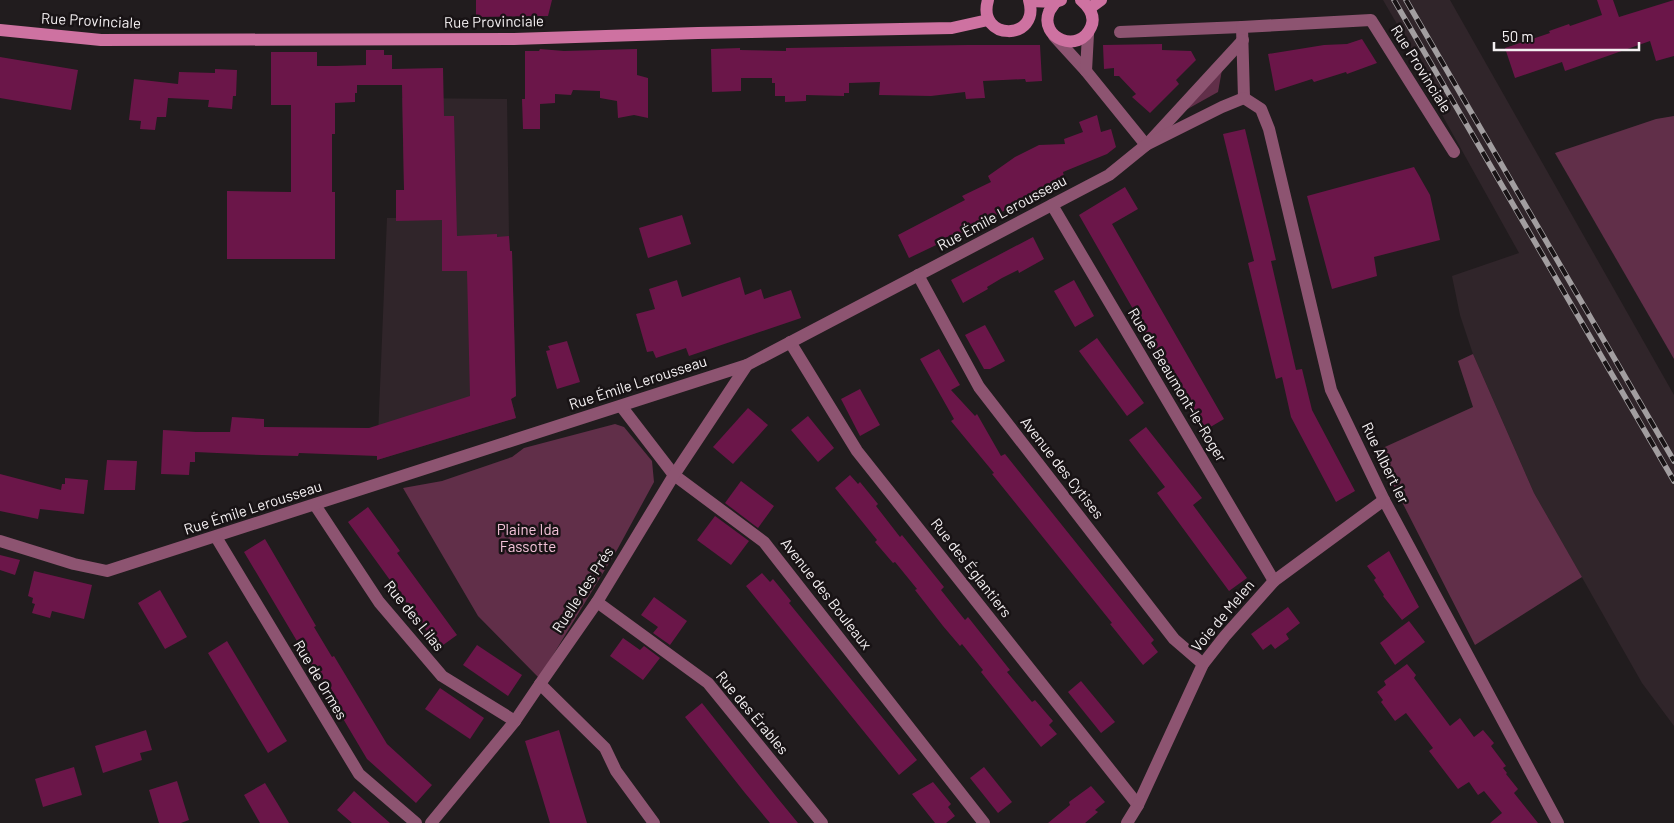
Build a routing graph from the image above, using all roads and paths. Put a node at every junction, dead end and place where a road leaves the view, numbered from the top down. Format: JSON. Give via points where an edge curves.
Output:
{"nodes":[{"id":1,"x":988,"y":0,"type":"edge"},
{"id":2,"x":1029,"y":0,"type":"edge"},
{"id":3,"x":1101,"y":0,"type":"edge"},
{"id":4,"x":1058,"y":1,"type":"edge"},
{"id":5,"x":1085,"y":4,"type":"edge"},
{"id":6,"x":988,"y":20,"type":"junction"},
{"id":7,"x":1026,"y":24,"type":"junction"},
{"id":8,"x":1242,"y":27,"type":"junction"},
{"id":9,"x":0,"y":30,"type":"edge"},
{"id":10,"x":1051,"y":31,"type":"junction"},
{"id":11,"x":1120,"y":32,"type":"dead end"},
{"id":12,"x":1088,"y":34,"type":"junction"},
{"id":13,"x":1243,"y":40,"type":"junction"},
{"id":14,"x":1086,"y":71,"type":"junction"},
{"id":15,"x":1244,"y":98,"type":"junction"},
{"id":16,"x":1146,"y":145,"type":"junction"},
{"id":17,"x":1454,"y":152,"type":"dead end"},
{"id":18,"x":1052,"y":206,"type":"junction"},
{"id":19,"x":918,"y":275,"type":"junction"},
{"id":20,"x":790,"y":342,"type":"junction"},
{"id":21,"x":747,"y":365,"type":"junction"},
{"id":22,"x":620,"y":406,"type":"junction"},
{"id":23,"x":674,"y":475,"type":"junction"},
{"id":24,"x":1384,"y":500,"type":"junction"},
{"id":25,"x":315,"y":505,"type":"junction"},
{"id":26,"x":216,"y":537,"type":"junction"},
{"id":27,"x":0,"y":541,"type":"edge"},
{"id":28,"x":1274,"y":581,"type":"junction"},
{"id":29,"x":596,"y":602,"type":"junction"},
{"id":30,"x":1203,"y":664,"type":"junction"},
{"id":31,"x":540,"y":684,"type":"junction"},
{"id":32,"x":515,"y":721,"type":"junction"},
{"id":33,"x":1138,"y":805,"type":"junction"},
{"id":34,"x":416,"y":823,"type":"edge"},
{"id":35,"x":431,"y":823,"type":"edge"},
{"id":36,"x":654,"y":823,"type":"edge"},
{"id":37,"x":822,"y":823,"type":"edge"},
{"id":38,"x":984,"y":823,"type":"edge"},
{"id":39,"x":1127,"y":823,"type":"edge"},
{"id":40,"x":1558,"y":823,"type":"edge"}],
"edges":[{"from":1,"to":6,"type":"main road"},
{"from":2,"to":4,"type":"main road"},
{"from":2,"to":7,"type":"main road","via":[[1031,13]]},
{"from":3,"to":5,"type":"main road"},
{"from":4,"to":10,"type":"main road","via":[[1049,13]]},
{"from":5,"to":12,"type":"main road","via":[[1093,22]]},
{"from":6,"to":7,"type":"main road","via":[[995,28],[1006,32],[1017,31]]},
{"from":6,"to":9,"type":"main road","name":"Rue Provinciale","via":[[952,28],[514,39],[101,40]]},
{"from":7,"to":10,"type":"main road"},
{"from":8,"to":11,"type":"street"},
{"from":8,"to":13,"type":"street"},
{"from":8,"to":17,"type":"street","name":"Rue Provinciale","via":[[1372,20]]},
{"from":10,"to":12,"type":"main road","via":[[1065,42],[1078,41]]},
{"from":10,"to":14,"type":"street"},
{"from":12,"to":14,"type":"street"},
{"from":13,"to":15,"type":"street"},
{"from":13,"to":16,"type":"street"},
{"from":14,"to":16,"type":"street"},
{"from":15,"to":16,"type":"street","name":"Rue Émile Lerousseau"},
{"from":15,"to":24,"type":"street","name":"Rue Albert Ier","via":[[1261,109],[1269,129],[1332,390]]},
{"from":16,"to":18,"type":"street","name":"Rue Émile Lerousseau","via":[[1109,175]]},
{"from":18,"to":19,"type":"street","name":"Rue Émile Lerousseau"},
{"from":18,"to":28,"type":"street","name":"Rue de Beaumont-le-Roger"},
{"from":19,"to":20,"type":"street","name":"Rue Émile Lerousseau"},
{"from":19,"to":30,"type":"street","name":"Avenue des Cytises","via":[[979,388],[1174,639]]},
{"from":20,"to":21,"type":"street","name":"Rue Émile Lerousseau"},
{"from":20,"to":33,"type":"street","name":"Rue des Églantiers","via":[[858,451]]},
{"from":21,"to":22,"type":"street","name":"Rue Émile Lerousseau"},
{"from":21,"to":23,"type":"street","name":"Ruelle des Prés"},
{"from":22,"to":23,"type":"street","name":"Avenue des Bouleaux"},
{"from":22,"to":25,"type":"street","name":"Rue Émile Lerousseau"},
{"from":23,"to":29,"type":"street","name":"Ruelle des Prés"},
{"from":23,"to":38,"type":"street","name":"Avenue des Bouleaux","via":[[764,542]]},
{"from":24,"to":28,"type":"street","name":"Voie de Melen"},
{"from":24,"to":40,"type":"street","name":"Rue Albert Ier"},
{"from":25,"to":26,"type":"street","name":"Rue Émile Lerousseau"},
{"from":25,"to":32,"type":"street","name":"Rue des Lilas","via":[[379,602],[442,676]]},
{"from":26,"to":27,"type":"street","name":"Rue Émile Lerousseau","via":[[106,571]]},
{"from":26,"to":34,"type":"street","name":"Rue de Ormes","via":[[359,774]]},
{"from":28,"to":30,"type":"street","name":"Voie de Melen"},
{"from":29,"to":31,"type":"street","name":"Ruelle des Prés"},
{"from":29,"to":37,"type":"street","name":"Rue des Érables","via":[[708,683]]},
{"from":30,"to":33,"type":"street","name":"Voie de Melen"},
{"from":31,"to":32,"type":"street","name":"Ruelle des Prés"},
{"from":31,"to":36,"type":"street","via":[[606,748],[616,771]]},
{"from":32,"to":35,"type":"street","name":"Ruelle des Prés"},
{"from":33,"to":39,"type":"street","name":"Voie de Melen"}]}
